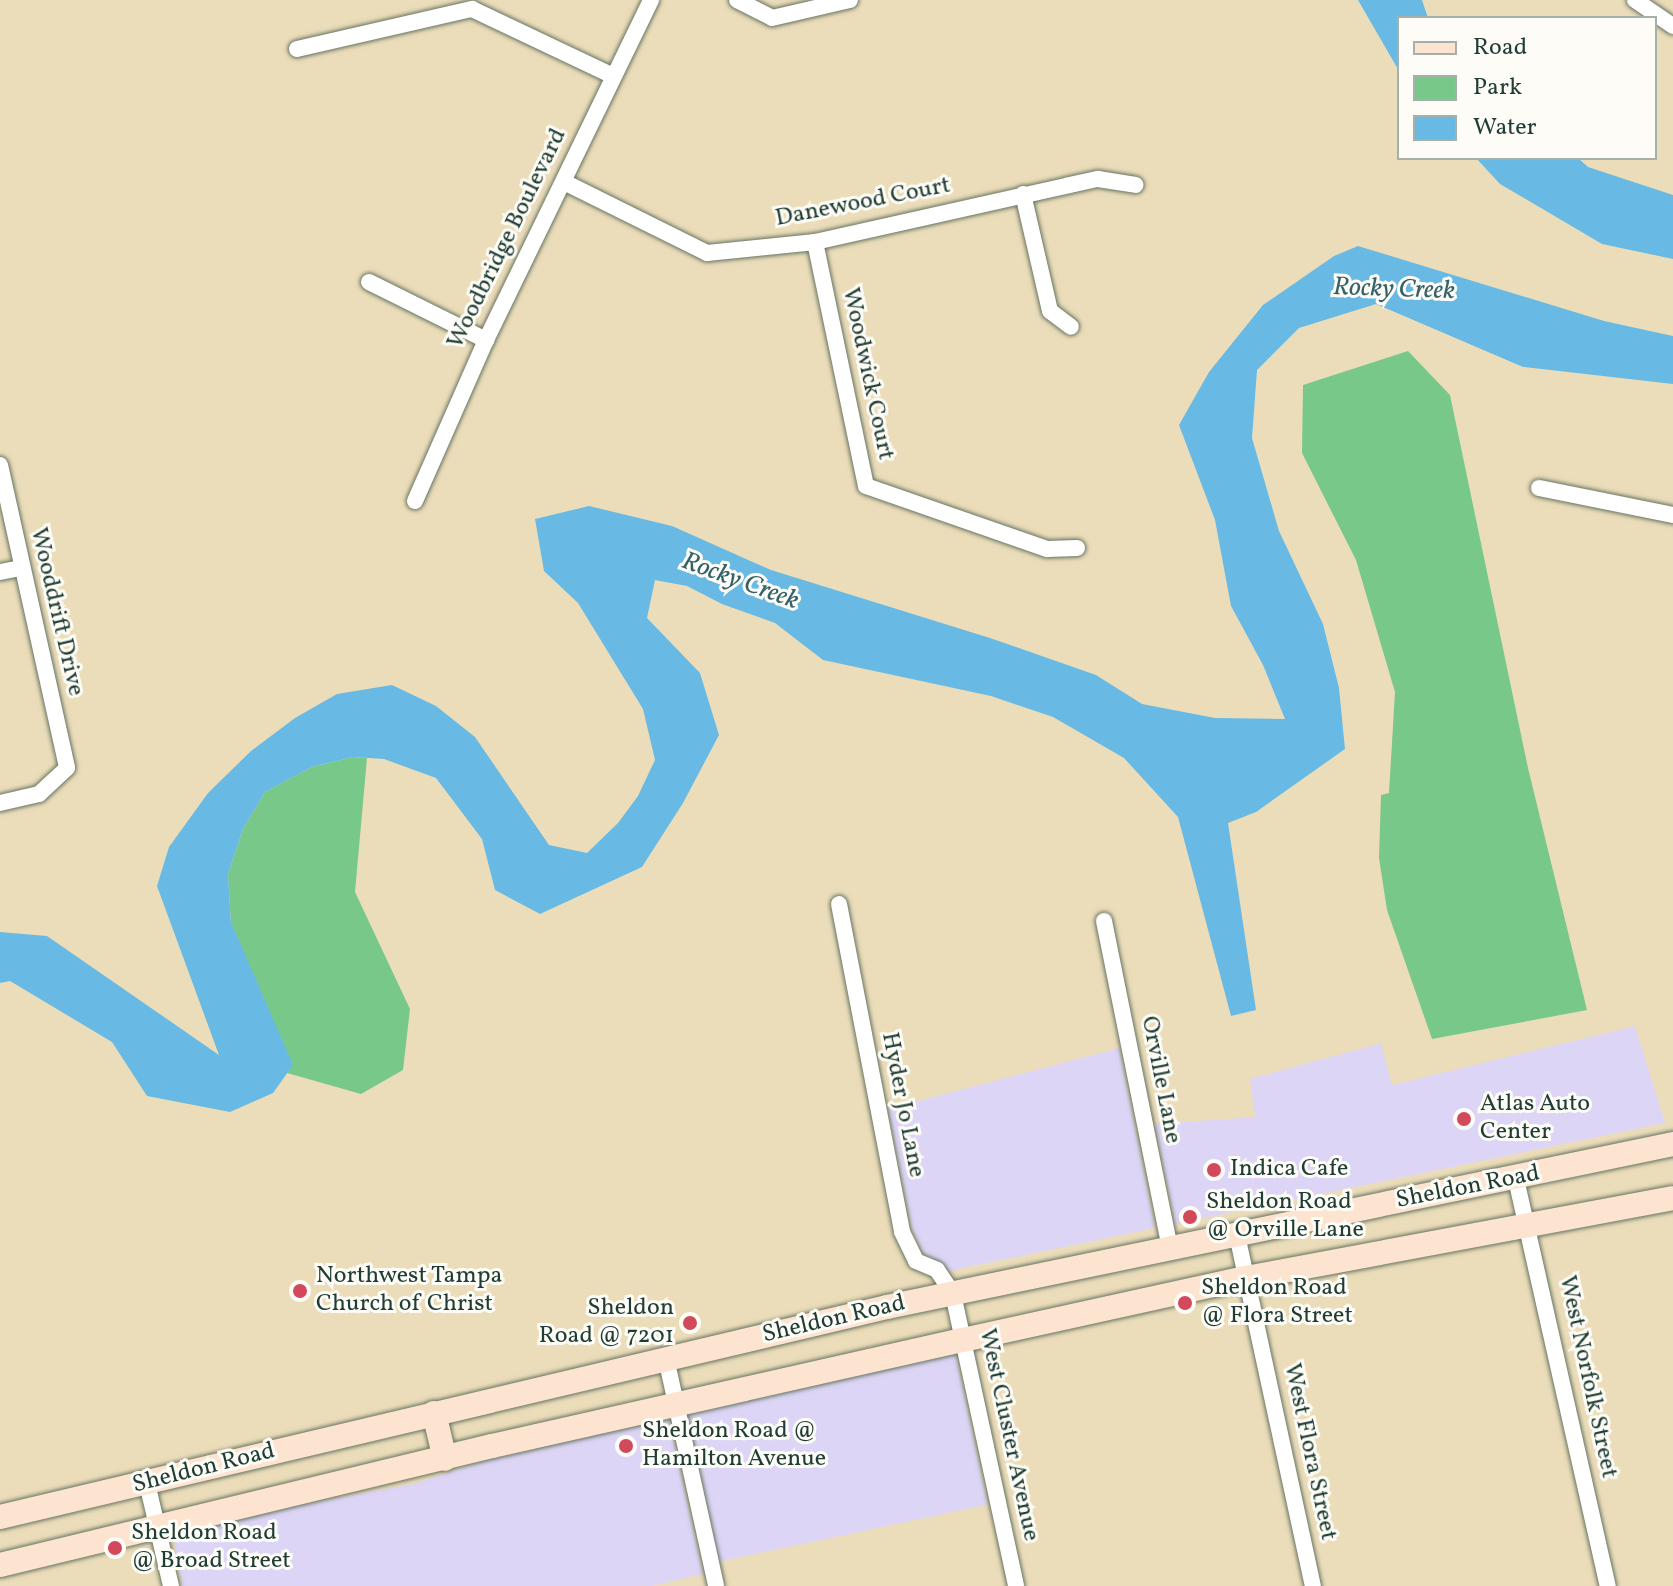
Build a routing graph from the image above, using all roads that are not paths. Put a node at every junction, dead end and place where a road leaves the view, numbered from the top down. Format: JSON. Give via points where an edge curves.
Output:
{"nodes":[{"id":1,"x":651,"y":0,"type":"edge"},
{"id":2,"x":737,"y":0,"type":"edge"},
{"id":3,"x":850,"y":0,"type":"edge"},
{"id":4,"x":1635,"y":0,"type":"edge"},
{"id":5,"x":1673,"y":26,"type":"edge"},
{"id":6,"x":297,"y":49,"type":"dead end"},
{"id":7,"x":611,"y":75,"type":"junction"},
{"id":8,"x":564,"y":182,"type":"junction"},
{"id":9,"x":1136,"y":185,"type":"dead end"},
{"id":10,"x":1023,"y":194,"type":"junction"},
{"id":11,"x":815,"y":242,"type":"junction"},
{"id":12,"x":369,"y":282,"type":"dead end"},
{"id":13,"x":1071,"y":327,"type":"dead end"},
{"id":14,"x":486,"y":340,"type":"junction"},
{"id":15,"x":0,"y":465,"type":"edge"},
{"id":16,"x":1539,"y":488,"type":"dead end"},
{"id":17,"x":415,"y":501,"type":"dead end"},
{"id":18,"x":1673,"y":515,"type":"edge"},
{"id":19,"x":1077,"y":548,"type":"dead end"},
{"id":20,"x":21,"y":568,"type":"junction"},
{"id":21,"x":0,"y":572,"type":"edge"},
{"id":22,"x":0,"y":803,"type":"edge"},
{"id":23,"x":839,"y":904,"type":"dead end"},
{"id":24,"x":1104,"y":921,"type":"dead end"},
{"id":25,"x":1673,"y":1144,"type":"edge"},
{"id":26,"x":1516,"y":1179,"type":"junction"},
{"id":27,"x":1673,"y":1198,"type":"edge"},
{"id":28,"x":1529,"y":1228,"type":"junction"},
{"id":29,"x":1237,"y":1235,"type":"junction"},
{"id":30,"x":1170,"y":1249,"type":"junction"},
{"id":31,"x":1246,"y":1278,"type":"junction"},
{"id":32,"x":953,"y":1294,"type":"junction"},
{"id":33,"x":963,"y":1340,"type":"junction"},
{"id":34,"x":666,"y":1358,"type":"junction"},
{"id":35,"x":676,"y":1405,"type":"junction"},
{"id":36,"x":434,"y":1413,"type":"junction"},
{"id":37,"x":445,"y":1459,"type":"junction"},
{"id":38,"x":147,"y":1483,"type":"junction"},
{"id":39,"x":0,"y":1517,"type":"edge"},
{"id":40,"x":159,"y":1527,"type":"junction"},
{"id":41,"x":0,"y":1565,"type":"edge"},
{"id":42,"x":171,"y":1586,"type":"edge"},
{"id":43,"x":716,"y":1586,"type":"edge"},
{"id":44,"x":1016,"y":1586,"type":"edge"},
{"id":45,"x":1313,"y":1586,"type":"edge"},
{"id":46,"x":1608,"y":1586,"type":"edge"}],
"edges":[{"from":1,"to":7,"type":"street","name":"Woodbridge Boulevard"},
{"from":2,"to":3,"type":"street","via":[[772,18]]},
{"from":4,"to":5,"type":"street"},
{"from":6,"to":7,"type":"street","via":[[472,9]]},
{"from":7,"to":8,"type":"street","name":"Woodbridge Boulevard"},
{"from":8,"to":11,"type":"street","name":"Danewood Court","via":[[707,253]]},
{"from":8,"to":14,"type":"street","name":"Woodbridge Boulevard"},
{"from":9,"to":10,"type":"street","name":"Danewood Court","via":[[1098,179]]},
{"from":10,"to":11,"type":"street","name":"Danewood Court"},
{"from":10,"to":13,"type":"street","via":[[1050,311]]},
{"from":11,"to":19,"type":"street","name":"Woodwick Court","via":[[866,486],[1047,549]]},
{"from":12,"to":14,"type":"street"},
{"from":14,"to":17,"type":"street","name":"Woodbridge Boulevard"},
{"from":15,"to":20,"type":"street","name":"Wooddrift Drive"},
{"from":16,"to":18,"type":"street"},
{"from":20,"to":21,"type":"street"},
{"from":20,"to":22,"type":"street","name":"Wooddrift Drive","via":[[67,768],[39,794]]},
{"from":23,"to":32,"type":"street","name":"Hyder Jo Lane","via":[[902,1232],[916,1261],[937,1270]]},
{"from":24,"to":30,"type":"street","name":"Orville Lane"},
{"from":25,"to":26,"type":"main road","name":"Sheldon Road"},
{"from":26,"to":28,"type":"street","name":"West Norfolk Street"},
{"from":26,"to":29,"type":"main road","name":"Sheldon Road"},
{"from":27,"to":28,"type":"main road","name":"Sheldon Road"},
{"from":28,"to":31,"type":"main road","name":"Sheldon Road"},
{"from":28,"to":46,"type":"street","name":"West Norfolk Street"},
{"from":29,"to":30,"type":"main road","name":"Sheldon Road"},
{"from":29,"to":31,"type":"street","name":"West Flora Street"},
{"from":30,"to":32,"type":"main road","name":"Sheldon Road"},
{"from":31,"to":33,"type":"main road","name":"Sheldon Road"},
{"from":31,"to":45,"type":"street","name":"West Flora Street"},
{"from":32,"to":33,"type":"street","name":"West Cluster Avenue"},
{"from":32,"to":34,"type":"main road","name":"Sheldon Road"},
{"from":33,"to":35,"type":"main road","name":"Sheldon Road"},
{"from":33,"to":44,"type":"street","name":"West Cluster Avenue"},
{"from":34,"to":35,"type":"street"},
{"from":34,"to":36,"type":"main road","name":"Sheldon Road"},
{"from":35,"to":37,"type":"main road","name":"Sheldon Road"},
{"from":35,"to":43,"type":"street"},
{"from":36,"to":37,"type":"main road"},
{"from":36,"to":38,"type":"main road","name":"Sheldon Road"},
{"from":37,"to":40,"type":"main road","name":"Sheldon Road"},
{"from":38,"to":39,"type":"main road","name":"Sheldon Road"},
{"from":38,"to":40,"type":"street"},
{"from":40,"to":41,"type":"main road","name":"Sheldon Road"},
{"from":40,"to":42,"type":"street"}]}
